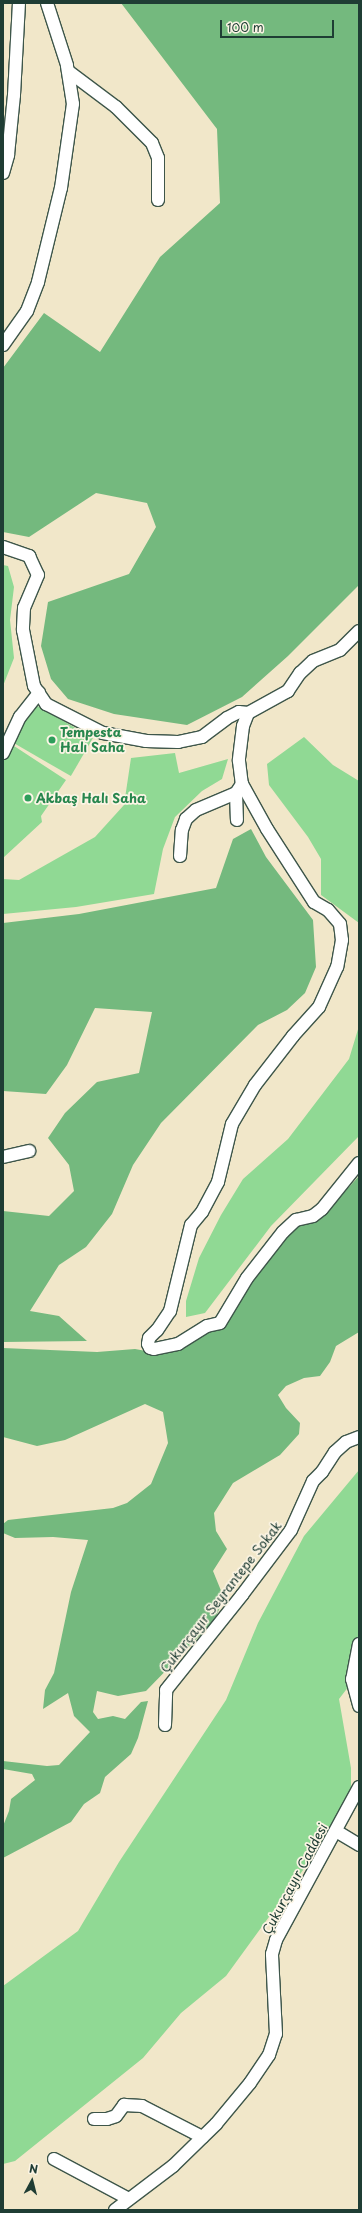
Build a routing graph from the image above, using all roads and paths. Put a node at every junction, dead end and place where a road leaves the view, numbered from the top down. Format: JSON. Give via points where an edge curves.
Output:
{"nodes":[{"id":1,"x":19,"y":3,"type":"edge"},
{"id":2,"x":47,"y":3,"type":"edge"},
{"id":3,"x":68,"y":72,"type":"junction"},
{"id":4,"x":3,"y":173,"type":"edge"},
{"id":5,"x":158,"y":200,"type":"dead end"},
{"id":6,"x":3,"y":345,"type":"edge"},
{"id":7,"x":3,"y":547,"type":"edge"},
{"id":8,"x":359,"y":631,"type":"edge"},
{"id":9,"x":39,"y":693,"type":"junction"},
{"id":10,"x":248,"y":713,"type":"junction"},
{"id":11,"x":3,"y":753,"type":"edge"},
{"id":12,"x":239,"y":788,"type":"junction"},
{"id":13,"x":237,"y":820,"type":"dead end"},
{"id":14,"x":180,"y":856,"type":"dead end"},
{"id":15,"x":29,"y":1151,"type":"dead end"},
{"id":16,"x":3,"y":1158,"type":"edge"},
{"id":17,"x":359,"y":1163,"type":"edge"},
{"id":18,"x":359,"y":1438,"type":"edge"},
{"id":19,"x":359,"y":1644,"type":"edge"},
{"id":20,"x":359,"y":1706,"type":"edge"},
{"id":21,"x":165,"y":1725,"type":"dead end"},
{"id":22,"x":359,"y":1787,"type":"edge"},
{"id":23,"x":336,"y":1831,"type":"junction"},
{"id":24,"x":359,"y":1845,"type":"edge"},
{"id":25,"x":94,"y":2118,"type":"dead end"},
{"id":26,"x":202,"y":2136,"type":"junction"},
{"id":27,"x":54,"y":2160,"type":"dead end"},
{"id":28,"x":129,"y":2199,"type":"junction"},
{"id":29,"x":115,"y":2210,"type":"edge"}],
"edges":[{"from":1,"to":4,"type":"street","via":[[14,95],[8,155]]},
{"from":2,"to":3,"type":"street"},
{"from":3,"to":5,"type":"street","via":[[116,107],[152,143],[158,158]]},
{"from":3,"to":6,"type":"street","via":[[73,104],[61,188],[50,235],[38,282],[27,311]]},
{"from":7,"to":9,"type":"street","via":[[29,556],[38,575],[24,608],[23,630],[34,686]]},
{"from":8,"to":10,"type":"street","via":[[340,650],[313,661],[300,673],[288,691]]},
{"from":9,"to":10,"type":"street","via":[[46,704],[102,733],[146,741],[178,742],[202,737],[227,718],[239,712]]},
{"from":9,"to":11,"type":"street","via":[[20,717]]},
{"from":10,"to":12,"type":"street","via":[[243,726]]},
{"from":12,"to":13,"type":"street"},
{"from":12,"to":14,"type":"street","via":[[196,810],[186,819],[182,830]]},
{"from":12,"to":17,"type":"street","via":[[314,902],[328,910],[340,924],[342,940],[337,967],[319,1007],[255,1085],[232,1124],[218,1182],[202,1212],[191,1225],[170,1311],[149,1338],[150,1348],[178,1344],[207,1326],[220,1323],[247,1278],[283,1232],[296,1220],[313,1216],[322,1209]]},
{"from":15,"to":16,"type":"street"},
{"from":18,"to":21,"type":"street","name":"Çukurçayır Seyrantepe Sokak","via":[[340,1447],[313,1481],[291,1530],[166,1690]]},
{"from":19,"to":20,"type":"street","via":[[352,1679]]},
{"from":22,"to":23,"type":"street","name":"Çukurçayır Caddesi"},
{"from":23,"to":24,"type":"street"},
{"from":23,"to":26,"type":"street","name":"Çukurçayır Caddesi","via":[[276,1940],[272,1954],[276,2034],[269,2054],[236,2100]]},
{"from":25,"to":26,"type":"street","via":[[107,2119],[116,2116],[124,2105],[142,2106]]},
{"from":26,"to":28,"type":"street","name":"Çukurçayır Caddesi","via":[[173,2166]]},
{"from":27,"to":28,"type":"street"},
{"from":28,"to":29,"type":"street","name":"Çukurçayır Caddesi"}]}
